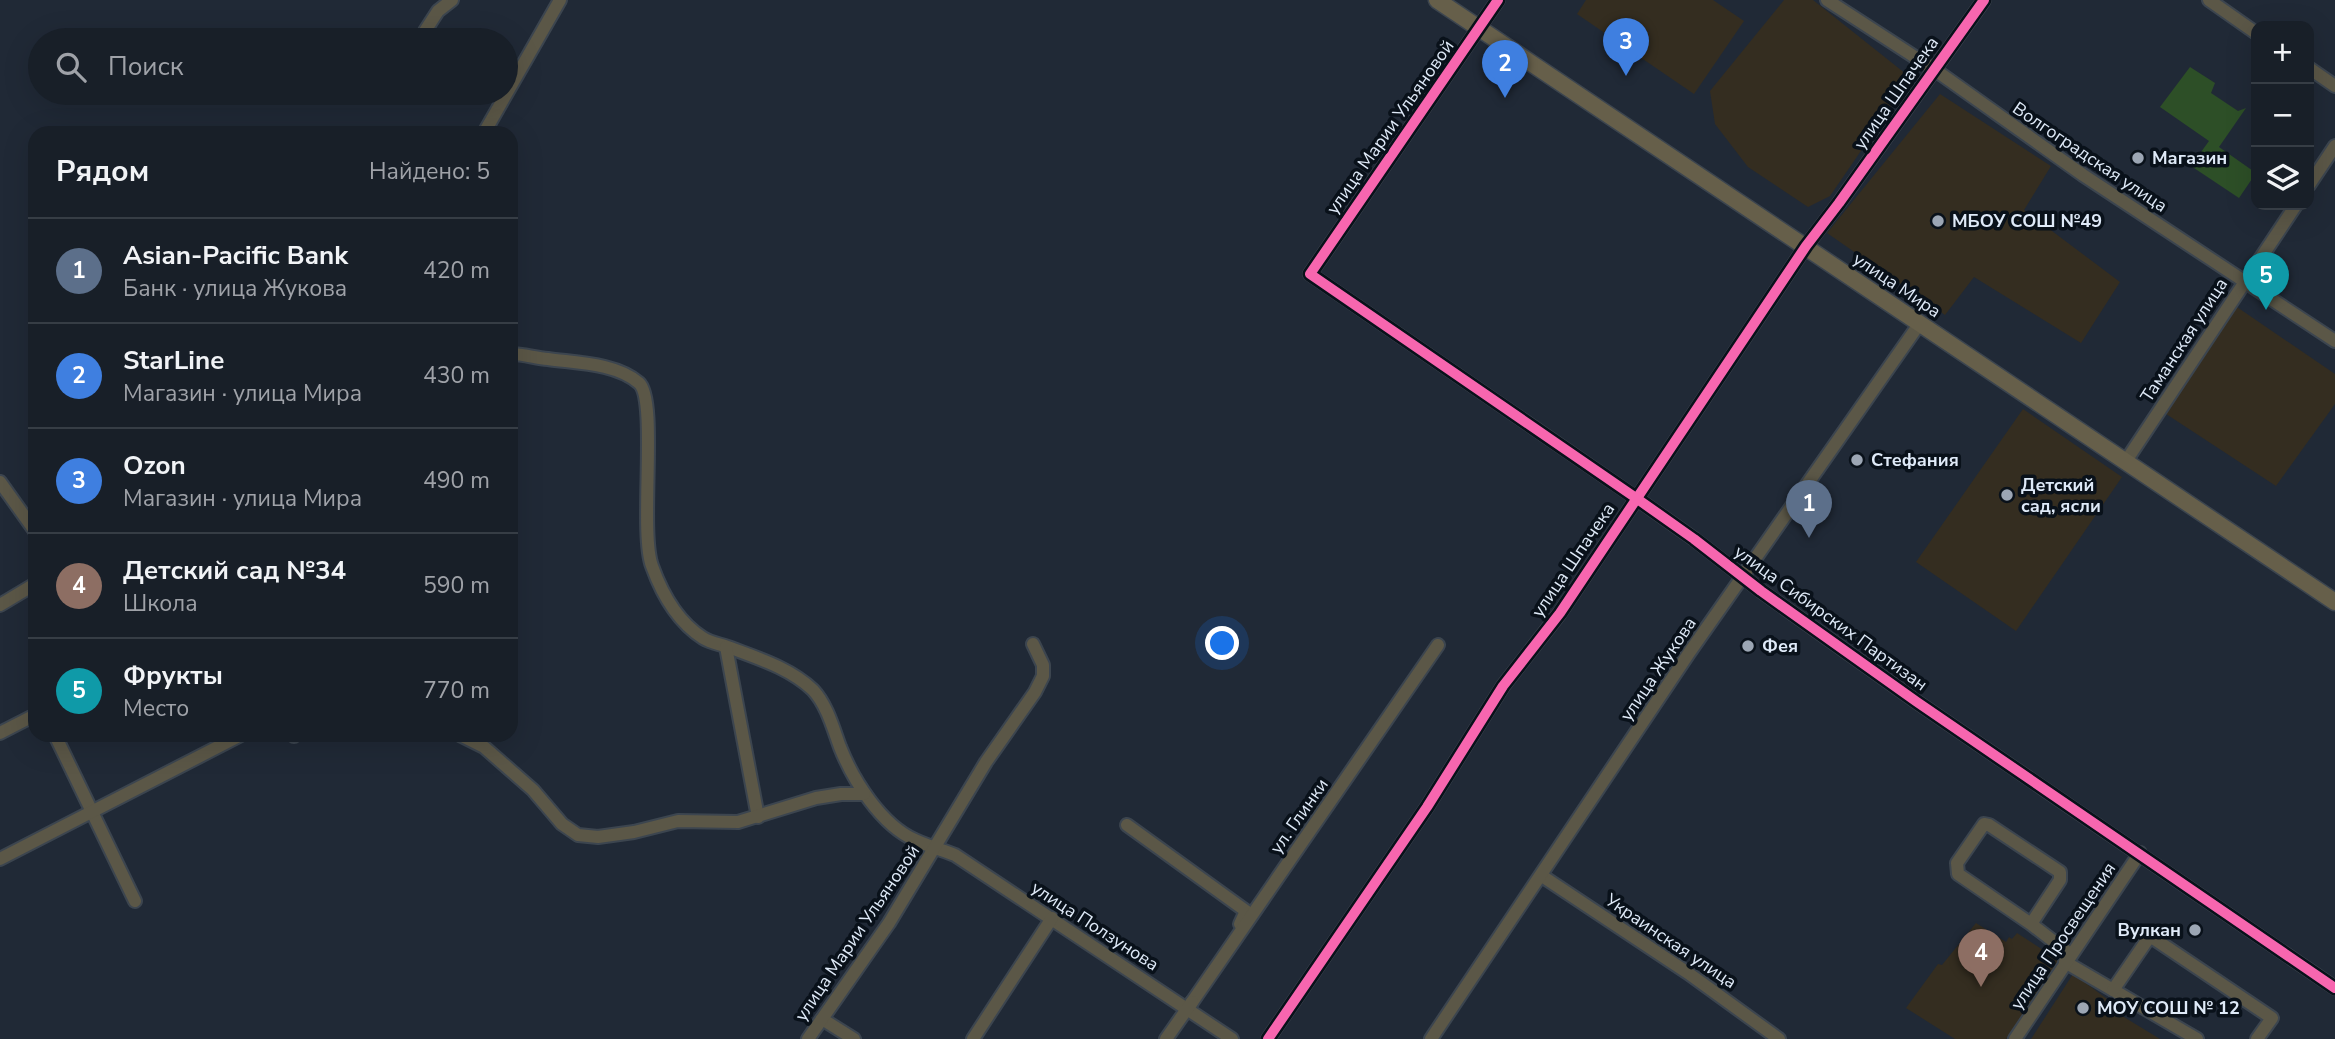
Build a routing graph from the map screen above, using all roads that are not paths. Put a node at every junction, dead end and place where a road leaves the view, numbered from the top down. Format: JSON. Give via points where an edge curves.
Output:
{"nodes":[{"id":1,"x":452,"y":0,"type":"edge"},
{"id":2,"x":560,"y":0,"type":"edge"},
{"id":3,"x":1437,"y":0,"type":"edge"},
{"id":4,"x":1498,"y":0,"type":"edge"},
{"id":5,"x":1827,"y":0,"type":"edge"},
{"id":6,"x":1984,"y":0,"type":"edge"},
{"id":7,"x":2209,"y":0,"type":"edge"},
{"id":8,"x":1480,"y":27,"type":"junction"},
{"id":9,"x":427,"y":28,"type":"edge"},
{"id":10,"x":2251,"y":29,"type":"edge"},
{"id":11,"x":1934,"y":70,"type":"junction"},
{"id":12,"x":2314,"y":71,"type":"edge"},
{"id":13,"x":518,"y":74,"type":"edge"},
{"id":14,"x":2335,"y":86,"type":"edge"},
{"id":15,"x":500,"y":105,"type":"edge"},
{"id":16,"x":488,"y":126,"type":"edge"},
{"id":17,"x":2335,"y":146,"type":"edge"},
{"id":18,"x":2314,"y":178,"type":"edge"},
{"id":19,"x":2292,"y":210,"type":"edge"},
{"id":20,"x":1805,"y":246,"type":"junction"},
{"id":21,"x":1310,"y":274,"type":"joint"},
{"id":22,"x":2245,"y":280,"type":"junction"},
{"id":23,"x":1920,"y":323,"type":"junction"},
{"id":24,"x":2335,"y":341,"type":"edge"},
{"id":25,"x":518,"y":355,"type":"edge"},
{"id":26,"x":2126,"y":461,"type":"junction"},
{"id":27,"x":2,"y":489,"type":"edge"},
{"id":28,"x":1636,"y":498,"type":"junction"},
{"id":29,"x":28,"y":522,"type":"edge"},
{"id":30,"x":1742,"y":577,"type":"junction"},
{"id":31,"x":28,"y":588,"type":"edge"},
{"id":32,"x":2335,"y":602,"type":"edge"},
{"id":33,"x":0,"y":605,"type":"edge"},
{"id":34,"x":1033,"y":644,"type":"dead end"},
{"id":35,"x":1438,"y":645,"type":"dead end"},
{"id":36,"x":726,"y":647,"type":"junction"},
{"id":37,"x":28,"y":719,"type":"edge"},
{"id":38,"x":0,"y":733,"type":"edge"},
{"id":39,"x":58,"y":742,"type":"edge"},
{"id":40,"x":227,"y":742,"type":"edge"},
{"id":41,"x":474,"y":742,"type":"edge"},
{"id":42,"x":864,"y":794,"type":"junction"},
{"id":43,"x":92,"y":812,"type":"junction"},
{"id":44,"x":758,"y":817,"type":"junction"},
{"id":45,"x":1127,"y":825,"type":"dead end"},
{"id":46,"x":935,"y":847,"type":"junction"},
{"id":47,"x":2140,"y":853,"type":"junction"},
{"id":48,"x":0,"y":859,"type":"edge"},
{"id":49,"x":1542,"y":876,"type":"junction"},
{"id":50,"x":135,"y":901,"type":"dead end"},
{"id":51,"x":1052,"y":918,"type":"junction"},
{"id":52,"x":2031,"y":924,"type":"junction"},
{"id":53,"x":2068,"y":958,"type":"junction"},
{"id":54,"x":2335,"y":988,"type":"edge"},
{"id":55,"x":2113,"y":990,"type":"junction"},
{"id":56,"x":1188,"y":1008,"type":"junction"},
{"id":57,"x":822,"y":1018,"type":"junction"},
{"id":58,"x":808,"y":1039,"type":"edge"},
{"id":59,"x":854,"y":1039,"type":"edge"},
{"id":60,"x":973,"y":1039,"type":"edge"},
{"id":61,"x":1166,"y":1039,"type":"edge"},
{"id":62,"x":1232,"y":1039,"type":"edge"},
{"id":63,"x":1268,"y":1039,"type":"edge"},
{"id":64,"x":1430,"y":1039,"type":"edge"},
{"id":65,"x":1779,"y":1039,"type":"edge"},
{"id":66,"x":2015,"y":1039,"type":"edge"},
{"id":67,"x":2197,"y":1039,"type":"edge"},
{"id":68,"x":2257,"y":1039,"type":"edge"}],
"edges":[{"from":1,"to":9,"type":"street"},
{"from":2,"to":13,"type":"street"},
{"from":3,"to":8,"type":"main road","name":"улица Мира"},
{"from":4,"to":8,"type":"street","name":"улица Марии Ульяновой"},
{"from":5,"to":11,"type":"street","name":"Волгоградская улица"},
{"from":6,"to":11,"type":"street","name":"улица Шпачека"},
{"from":7,"to":10,"type":"street"},
{"from":8,"to":20,"type":"main road","name":"улица Мира"},
{"from":8,"to":21,"type":"street","name":"улица Марии Ульяновой"},
{"from":11,"to":20,"type":"street","name":"улица Шпачека"},
{"from":11,"to":22,"type":"street","name":"Волгоградская улица","via":[[2083,175]]},
{"from":12,"to":14,"type":"street"},
{"from":15,"to":16,"type":"street"},
{"from":17,"to":18,"type":"street"},
{"from":19,"to":22,"type":"street","name":"Таманская улица"},
{"from":20,"to":23,"type":"main road","name":"улица Мира"},
{"from":20,"to":28,"type":"street","name":"улица Шпачека"},
{"from":21,"to":28,"type":"street","name":"улица Сибирских Партизан"},
{"from":22,"to":24,"type":"street","name":"Волгоградская улица"},
{"from":22,"to":26,"type":"street","name":"Таманская улица"},
{"from":23,"to":26,"type":"main road","name":"улица Мира"},
{"from":23,"to":30,"type":"street","name":"улица Жукова"},
{"from":25,"to":36,"type":"street","name":"улица Ползунова","via":[[623,373],[641,385],[649,431],[646,478],[651,564],[684,624]]},
{"from":26,"to":32,"type":"main road","name":"улица Мира"},
{"from":27,"to":29,"type":"street"},
{"from":28,"to":30,"type":"street","name":"улица Сибирских Партизан"},
{"from":28,"to":63,"type":"street","name":"улица Шпачека","via":[[1560,613],[1503,686],[1427,807]]},
{"from":30,"to":47,"type":"street","name":"улица Сибирских Партизан"},
{"from":30,"to":49,"type":"street","name":"улица Жукова"},
{"from":31,"to":33,"type":"street"},
{"from":34,"to":46,"type":"street","name":"улица Марии Ульяновой","via":[[1043,676]]},
{"from":35,"to":56,"type":"street","name":"ул. Глинки"},
{"from":36,"to":42,"type":"street","name":"улица Ползунова","via":[[798,678],[814,692]]},
{"from":36,"to":44,"type":"street"},
{"from":37,"to":38,"type":"street"},
{"from":39,"to":43,"type":"street"},
{"from":40,"to":43,"type":"street"},
{"from":41,"to":44,"type":"street","via":[[533,790],[562,824],[578,835],[634,832],[678,821],[738,822]]},
{"from":42,"to":44,"type":"street","via":[[816,798]]},
{"from":42,"to":46,"type":"street","name":"улица Ползунова","via":[[906,836]]},
{"from":43,"to":48,"type":"street"},
{"from":43,"to":50,"type":"street"},
{"from":45,"to":56,"type":"street","via":[[1246,911]]},
{"from":46,"to":51,"type":"street","name":"улица Ползунова","via":[[955,855]]},
{"from":46,"to":57,"type":"street","name":"улица Марии Ульяновой"},
{"from":47,"to":53,"type":"street","name":"улица Просвещения"},
{"from":47,"to":54,"type":"street","name":"улица Сибирских Партизан"},
{"from":49,"to":64,"type":"street","name":"улица Жукова"},
{"from":49,"to":65,"type":"street","name":"Украинская улица"},
{"from":51,"to":56,"type":"street","name":"улица Ползунова"},
{"from":51,"to":60,"type":"street"},
{"from":52,"to":52,"type":"street","via":[[1957,872],[1957,863],[1984,824],[2060,872],[2060,880]]},
{"from":52,"to":53,"type":"street"},
{"from":53,"to":55,"type":"street"},
{"from":53,"to":66,"type":"street","name":"улица Просвещения"},
{"from":55,"to":67,"type":"street"},
{"from":55,"to":68,"type":"street","via":[[2150,936],[2272,1018]]},
{"from":56,"to":61,"type":"street"},
{"from":56,"to":62,"type":"street","name":"улица Ползунова"},
{"from":57,"to":58,"type":"street","name":"улица Марии Ульяновой"},
{"from":57,"to":59,"type":"street"}]}
